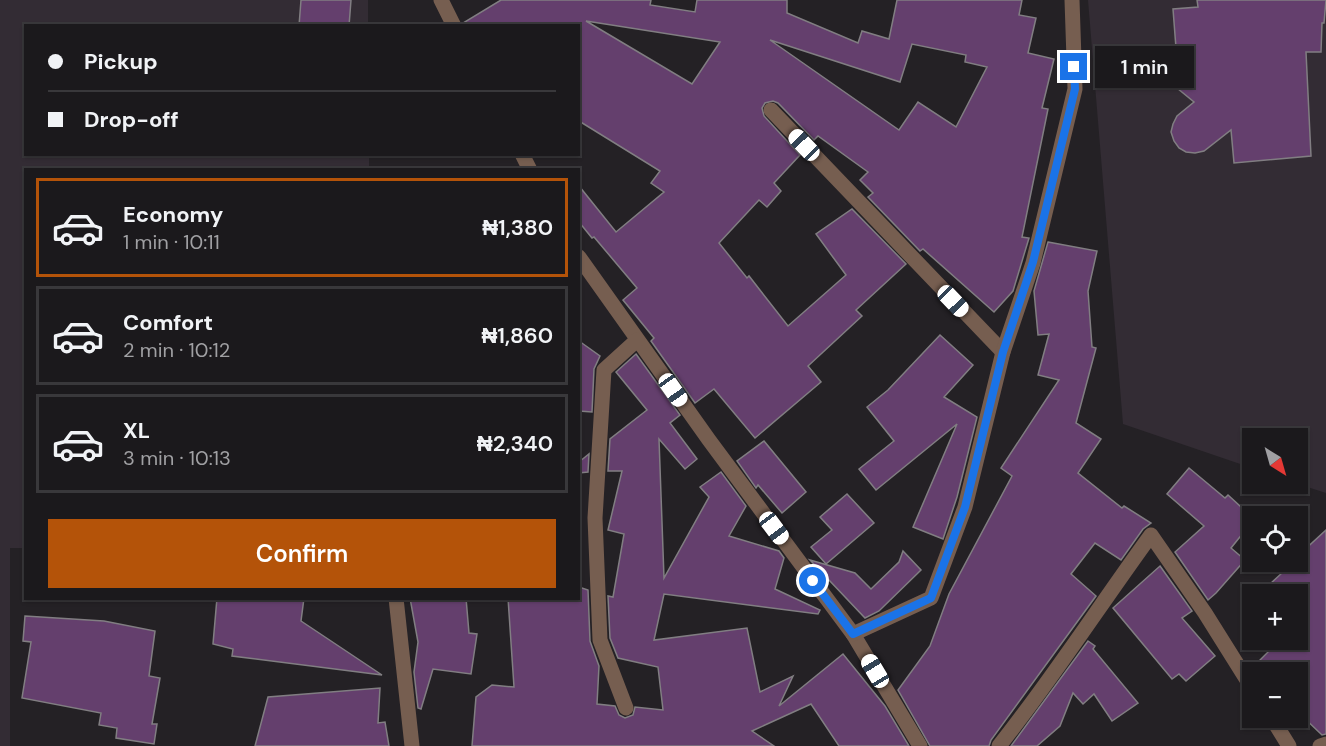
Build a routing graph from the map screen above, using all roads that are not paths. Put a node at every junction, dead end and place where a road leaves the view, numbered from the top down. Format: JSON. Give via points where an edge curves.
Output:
{"nodes":[{"id":1,"x":441,"y":0,"type":"edge"},
{"id":2,"x":1072,"y":0,"type":"edge"},
{"id":3,"x":453,"y":24,"type":"edge"},
{"id":4,"x":771,"y":110,"type":"dead end"},
{"id":5,"x":580,"y":258,"type":"edge"},
{"id":6,"x":638,"y":340,"type":"junction"},
{"id":7,"x":1003,"y":352,"type":"junction"},
{"id":8,"x":396,"y":600,"type":"edge"},
{"id":9,"x":853,"y":634,"type":"junction"},
{"id":10,"x":1242,"y":672,"type":"edge"},
{"id":11,"x":626,"y":708,"type":"dead end"},
{"id":12,"x":1278,"y":728,"type":"edge"},
{"id":13,"x":1326,"y":744,"type":"edge"},
{"id":14,"x":412,"y":746,"type":"edge"},
{"id":15,"x":920,"y":746,"type":"edge"},
{"id":16,"x":999,"y":746,"type":"edge"},
{"id":17,"x":1290,"y":746,"type":"edge"},
{"id":18,"x":1320,"y":746,"type":"edge"}],
"edges":[{"from":1,"to":3,"type":"street"},
{"from":2,"to":7,"type":"street","via":[[1075,89],[1033,262]]},
{"from":4,"to":7,"type":"street"},
{"from":5,"to":6,"type":"street"},
{"from":6,"to":9,"type":"street"},
{"from":6,"to":11,"type":"street","via":[[604,370],[595,518],[600,640]]},
{"from":7,"to":9,"type":"street","via":[[965,507],[931,598]]},
{"from":8,"to":14,"type":"street"},
{"from":9,"to":15,"type":"street"},
{"from":10,"to":16,"type":"street","via":[[1151,535]]},
{"from":12,"to":17,"type":"street"},
{"from":13,"to":18,"type":"street"}]}
